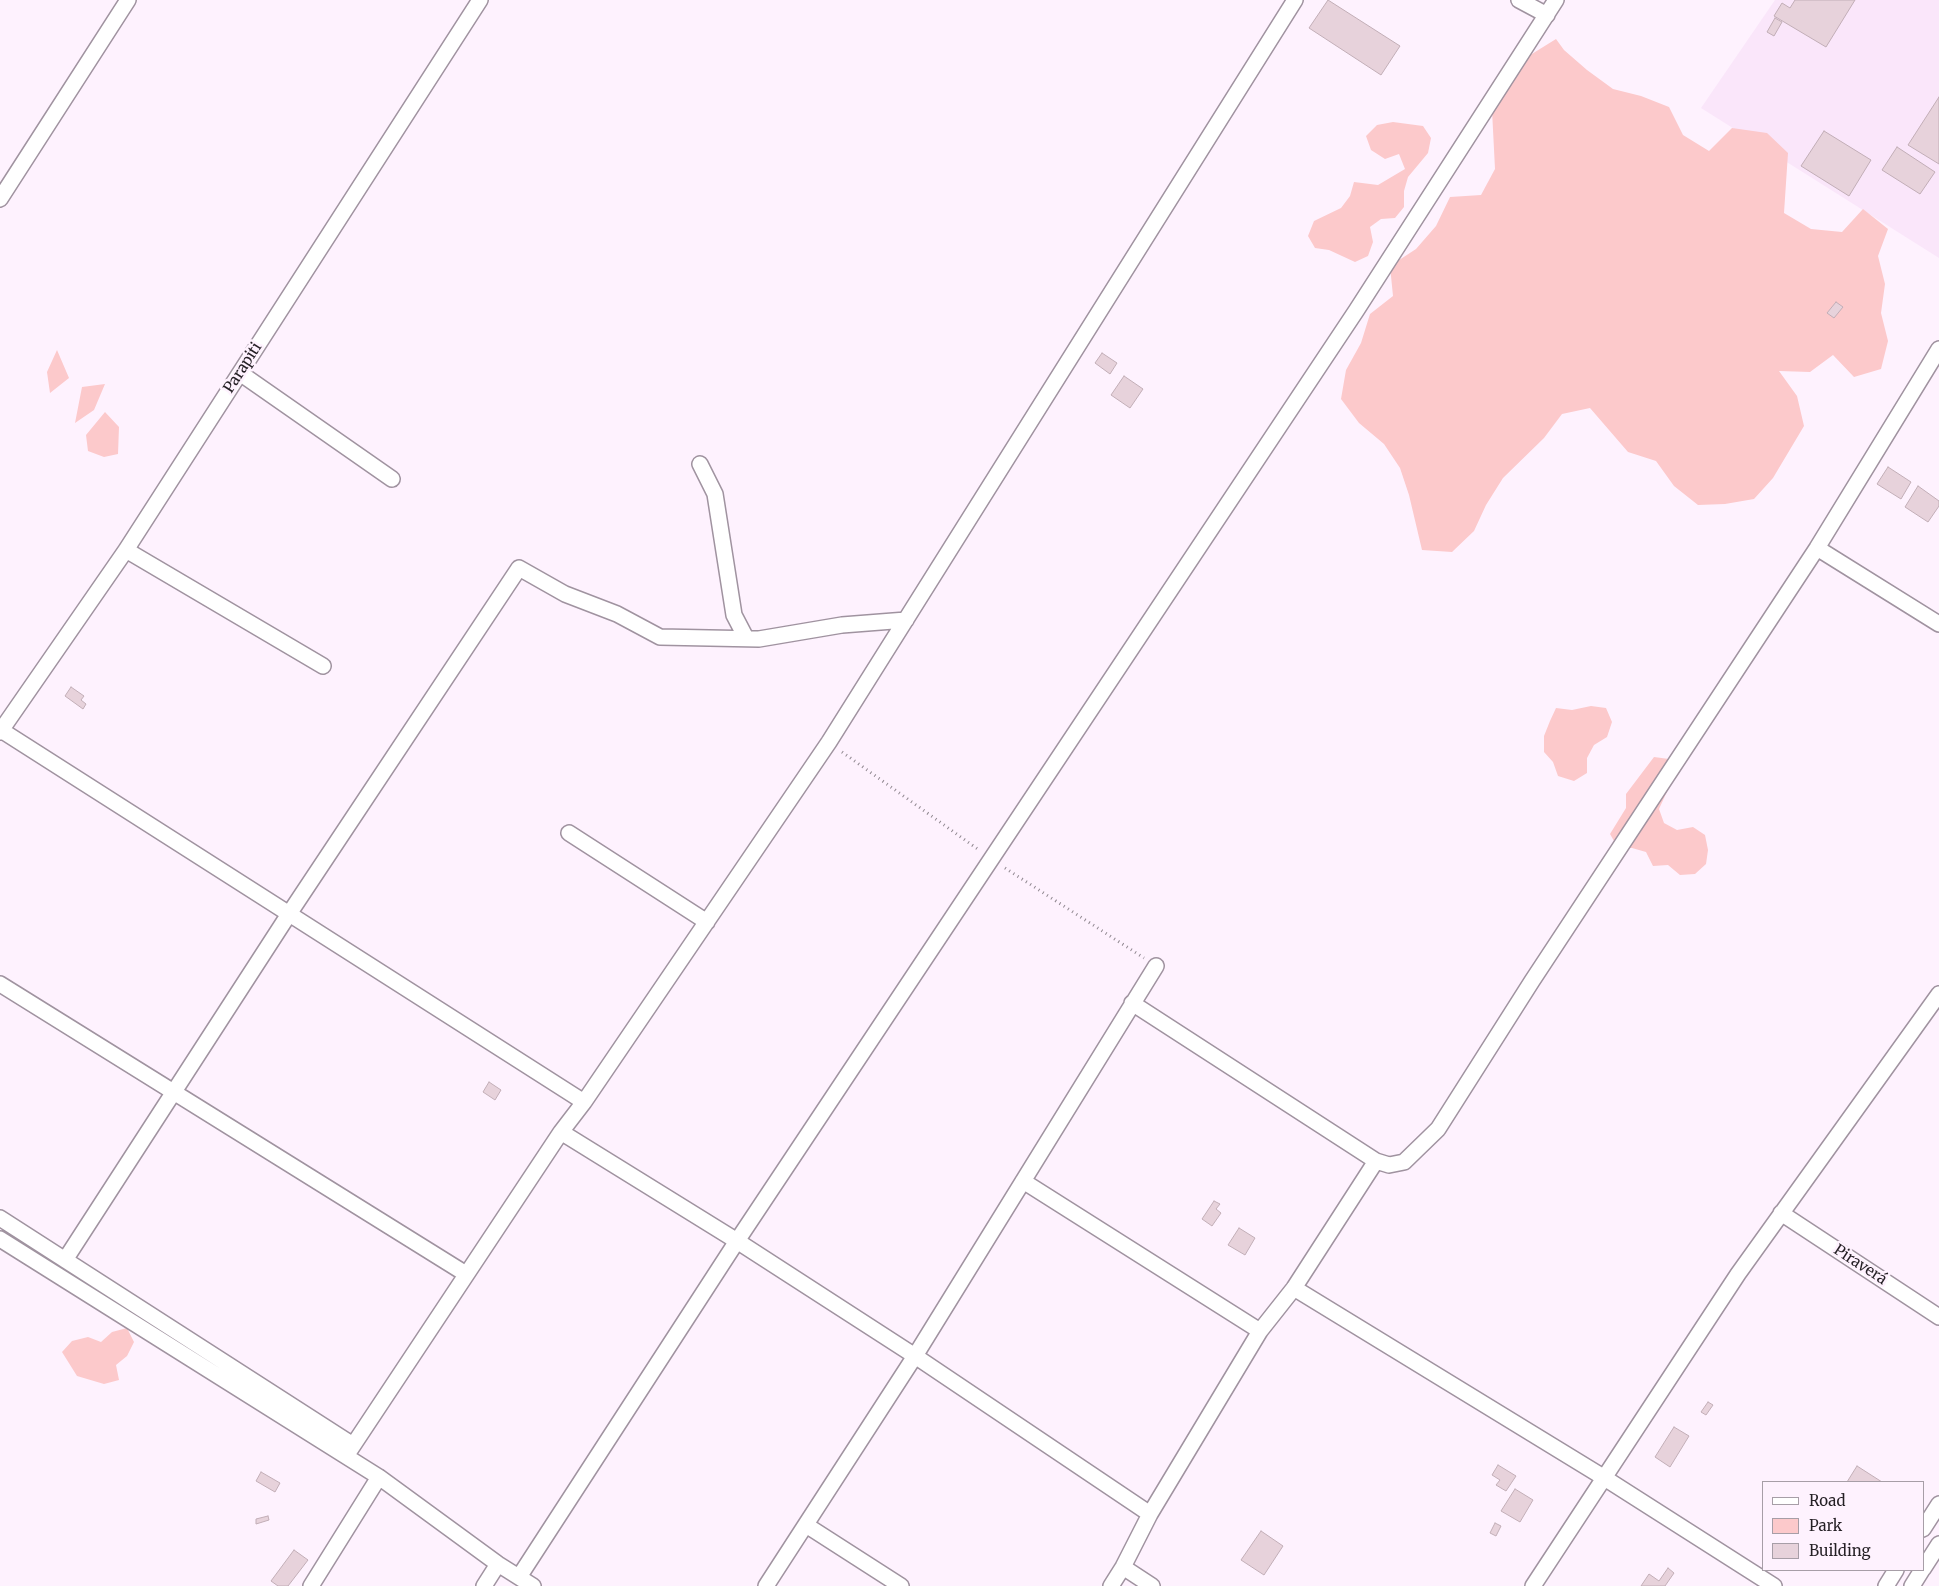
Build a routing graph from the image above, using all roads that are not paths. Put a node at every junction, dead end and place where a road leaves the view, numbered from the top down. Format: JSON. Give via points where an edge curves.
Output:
{"nodes":[{"id":1,"x":128,"y":0,"type":"edge"},
{"id":2,"x":480,"y":0,"type":"edge"},
{"id":3,"x":1295,"y":0,"type":"edge"},
{"id":4,"x":1520,"y":0,"type":"edge"},
{"id":5,"x":1556,"y":0,"type":"edge"},
{"id":6,"x":1546,"y":15,"type":"junction"},
{"id":7,"x":0,"y":199,"type":"edge"},
{"id":8,"x":1939,"y":349,"type":"edge"},
{"id":9,"x":240,"y":373,"type":"junction"},
{"id":10,"x":700,"y":464,"type":"dead end"},
{"id":11,"x":392,"y":479,"type":"dead end"},
{"id":12,"x":1817,"y":548,"type":"junction"},
{"id":13,"x":126,"y":550,"type":"junction"},
{"id":14,"x":906,"y":620,"type":"junction"},
{"id":15,"x":1939,"y":624,"type":"edge"},
{"id":16,"x":746,"y":638,"type":"junction"},
{"id":17,"x":323,"y":666,"type":"dead end"},
{"id":18,"x":1,"y":731,"type":"edge"},
{"id":19,"x":569,"y":833,"type":"dead end"},
{"id":20,"x":289,"y":914,"type":"junction"},
{"id":21,"x":707,"y":922,"type":"junction"},
{"id":22,"x":1156,"y":966,"type":"dead end"},
{"id":23,"x":0,"y":984,"type":"edge"},
{"id":24,"x":1939,"y":994,"type":"edge"},
{"id":25,"x":1132,"y":1003,"type":"junction"},
{"id":26,"x":173,"y":1093,"type":"junction"},
{"id":27,"x":584,"y":1102,"type":"junction"},
{"id":28,"x":561,"y":1132,"type":"junction"},
{"id":29,"x":1376,"y":1161,"type":"junction"},
{"id":30,"x":1023,"y":1181,"type":"junction"},
{"id":31,"x":1781,"y":1213,"type":"junction"},
{"id":32,"x":0,"y":1218,"type":"edge"},
{"id":33,"x":0,"y":1239,"type":"edge"},
{"id":34,"x":737,"y":1241,"type":"junction"},
{"id":35,"x":65,"y":1260,"type":"junction"},
{"id":36,"x":466,"y":1274,"type":"junction"},
{"id":37,"x":1294,"y":1288,"type":"junction"},
{"id":38,"x":1939,"y":1317,"type":"edge"},
{"id":39,"x":1260,"y":1331,"type":"junction"},
{"id":40,"x":915,"y":1356,"type":"junction"},
{"id":41,"x":349,"y":1451,"type":"junction"},
{"id":42,"x":379,"y":1477,"type":"junction"},
{"id":43,"x":1603,"y":1477,"type":"junction"},
{"id":44,"x":1939,"y":1504,"type":"edge"},
{"id":45,"x":1150,"y":1514,"type":"junction"},
{"id":46,"x":806,"y":1525,"type":"junction"},
{"id":47,"x":1924,"y":1527,"type":"edge"},
{"id":48,"x":1939,"y":1544,"type":"edge"},
{"id":49,"x":498,"y":1564,"type":"junction"},
{"id":50,"x":1124,"y":1567,"type":"junction"},
{"id":51,"x":1924,"y":1567,"type":"edge"},
{"id":52,"x":1895,"y":1571,"type":"edge"},
{"id":53,"x":1922,"y":1571,"type":"edge"},
{"id":54,"x":519,"y":1577,"type":"junction"},
{"id":55,"x":311,"y":1586,"type":"edge"},
{"id":56,"x":484,"y":1586,"type":"edge"},
{"id":57,"x":533,"y":1586,"type":"edge"},
{"id":58,"x":766,"y":1586,"type":"edge"},
{"id":59,"x":901,"y":1586,"type":"edge"},
{"id":60,"x":1111,"y":1586,"type":"edge"},
{"id":61,"x":1152,"y":1586,"type":"edge"},
{"id":62,"x":1533,"y":1586,"type":"edge"},
{"id":63,"x":1774,"y":1586,"type":"edge"},
{"id":64,"x":1886,"y":1586,"type":"edge"},
{"id":65,"x":1912,"y":1586,"type":"edge"}],
"edges":[{"from":1,"to":7,"type":"street"},
{"from":2,"to":9,"type":"street","name":"Parapiti"},
{"from":3,"to":14,"type":"street"},
{"from":4,"to":6,"type":"street"},
{"from":5,"to":6,"type":"street"},
{"from":6,"to":34,"type":"street","via":[[1356,311]]},
{"from":8,"to":12,"type":"street"},
{"from":9,"to":11,"type":"street"},
{"from":9,"to":13,"type":"street","name":"Parapiti"},
{"from":10,"to":16,"type":"street","via":[[714,494],[734,615]]},
{"from":12,"to":15,"type":"street"},
{"from":12,"to":29,"type":"street","via":[[1438,1129],[1404,1162],[1389,1165]]},
{"from":13,"to":17,"type":"street"},
{"from":13,"to":18,"type":"street","name":"Parapiti"},
{"from":14,"to":16,"type":"street"},
{"from":14,"to":21,"type":"street","via":[[829,742]]},
{"from":16,"to":20,"type":"street","via":[[660,637],[617,614],[565,594],[519,568]]},
{"from":18,"to":20,"type":"street"},
{"from":19,"to":21,"type":"street"},
{"from":20,"to":26,"type":"street"},
{"from":20,"to":27,"type":"street"},
{"from":21,"to":27,"type":"street"},
{"from":22,"to":25,"type":"street"},
{"from":23,"to":26,"type":"street"},
{"from":24,"to":31,"type":"street"},
{"from":25,"to":29,"type":"street"},
{"from":25,"to":30,"type":"street"},
{"from":26,"to":35,"type":"street"},
{"from":26,"to":36,"type":"street"},
{"from":27,"to":28,"type":"street"},
{"from":28,"to":34,"type":"street"},
{"from":28,"to":36,"type":"street"},
{"from":29,"to":37,"type":"street"},
{"from":30,"to":39,"type":"street"},
{"from":30,"to":40,"type":"street"},
{"from":31,"to":38,"type":"street","name":"Piraverá"},
{"from":31,"to":43,"type":"street"},
{"from":32,"to":35,"type":"street"},
{"from":33,"to":41,"type":"street"},
{"from":34,"to":40,"type":"street"},
{"from":34,"to":54,"type":"street"},
{"from":35,"to":41,"type":"street"},
{"from":36,"to":41,"type":"street"},
{"from":37,"to":39,"type":"street"},
{"from":37,"to":43,"type":"street"},
{"from":39,"to":45,"type":"street"},
{"from":40,"to":45,"type":"street"},
{"from":40,"to":46,"type":"street"},
{"from":41,"to":42,"type":"street"},
{"from":42,"to":49,"type":"street"},
{"from":42,"to":55,"type":"street"},
{"from":43,"to":62,"type":"street"},
{"from":43,"to":63,"type":"street"},
{"from":44,"to":47,"type":"street"},
{"from":45,"to":50,"type":"street"},
{"from":46,"to":58,"type":"street"},
{"from":46,"to":59,"type":"street"},
{"from":48,"to":51,"type":"street"},
{"from":49,"to":54,"type":"street"},
{"from":49,"to":56,"type":"street"},
{"from":50,"to":60,"type":"street"},
{"from":50,"to":61,"type":"street"},
{"from":52,"to":64,"type":"street"},
{"from":53,"to":65,"type":"street"},
{"from":54,"to":57,"type":"street"}]}
